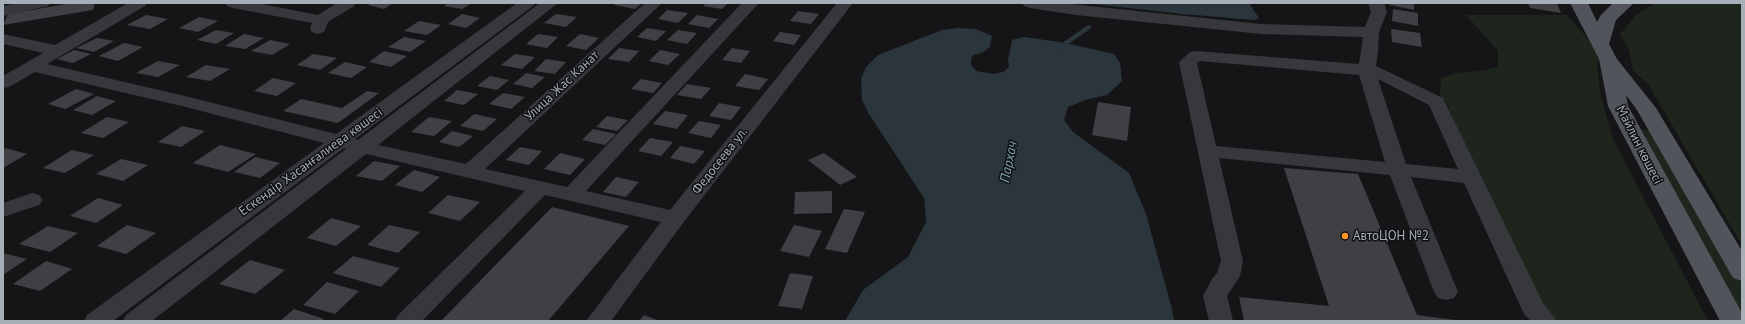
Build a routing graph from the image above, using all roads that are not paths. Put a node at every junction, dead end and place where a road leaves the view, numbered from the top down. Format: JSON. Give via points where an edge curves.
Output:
{"nodes":[{"id":1,"x":42,"y":3,"type":"edge"},
{"id":2,"x":139,"y":3,"type":"edge"},
{"id":3,"x":233,"y":3,"type":"edge"},
{"id":4,"x":348,"y":3,"type":"edge"},
{"id":5,"x":527,"y":3,"type":"edge"},
{"id":6,"x":550,"y":3,"type":"edge"},
{"id":7,"x":654,"y":3,"type":"edge"},
{"id":8,"x":751,"y":3,"type":"edge"},
{"id":9,"x":845,"y":3,"type":"edge"},
{"id":10,"x":1030,"y":3,"type":"edge"},
{"id":11,"x":1376,"y":3,"type":"edge"},
{"id":12,"x":1579,"y":3,"type":"edge"},
{"id":13,"x":1625,"y":3,"type":"edge"},
{"id":14,"x":7,"y":8,"type":"edge"},
{"id":15,"x":1371,"y":32,"type":"junction"},
{"id":16,"x":3,"y":39,"type":"edge"},
{"id":17,"x":59,"y":51,"type":"junction"},
{"id":18,"x":1604,"y":51,"type":"junction"},
{"id":19,"x":33,"y":66,"type":"junction"},
{"id":20,"x":1366,"y":70,"type":"junction"},
{"id":21,"x":3,"y":83,"type":"edge"},
{"id":22,"x":340,"y":141,"type":"junction"},
{"id":23,"x":362,"y":147,"type":"junction"},
{"id":24,"x":1208,"y":151,"type":"junction"},
{"id":25,"x":1397,"y":168,"type":"junction"},
{"id":26,"x":471,"y":171,"type":"junction"},
{"id":27,"x":1471,"y":176,"type":"junction"},
{"id":28,"x":540,"y":186,"type":"junction"},
{"id":29,"x":571,"y":195,"type":"junction"},
{"id":30,"x":32,"y":200,"type":"dead end"},
{"id":31,"x":3,"y":210,"type":"edge"},
{"id":32,"x":675,"y":218,"type":"junction"},
{"id":33,"x":1742,"y":272,"type":"edge"},
{"id":34,"x":1446,"y":292,"type":"dead end"},
{"id":35,"x":96,"y":321,"type":"edge"},
{"id":36,"x":135,"y":321,"type":"edge"},
{"id":37,"x":407,"y":321,"type":"edge"},
{"id":38,"x":598,"y":321,"type":"edge"},
{"id":39,"x":1221,"y":321,"type":"edge"},
{"id":40,"x":1545,"y":321,"type":"edge"},
{"id":41,"x":1733,"y":321,"type":"edge"}],
"edges":[{"from":1,"to":14,"type":"street"},
{"from":2,"to":17,"type":"street"},
{"from":3,"to":4,"type":"street","via":[[319,24]]},
{"from":5,"to":22,"type":"street","name":"Ескендір Хасанғалиева көшесі"},
{"from":6,"to":23,"type":"street","name":"Ескендір Хасанғалиева көшесі"},
{"from":7,"to":26,"type":"street","name":"Улица Жас Канат"},
{"from":8,"to":29,"type":"street"},
{"from":9,"to":32,"type":"street","name":"Федосеева ул."},
{"from":10,"to":15,"type":"street","via":[[1076,10],[1261,28]]},
{"from":11,"to":15,"type":"street","via":[[1379,12]]},
{"from":12,"to":18,"type":"main road"},
{"from":13,"to":18,"type":"main road","via":[[1607,18]]},
{"from":15,"to":20,"type":"street"},
{"from":16,"to":17,"type":"street"},
{"from":17,"to":19,"type":"street"},
{"from":18,"to":33,"type":"main road","name":"Майлин көшесі","via":[[1646,108]]},
{"from":18,"to":41,"type":"main road","name":"Майлин көшесі","via":[[1618,106]]},
{"from":19,"to":21,"type":"street"},
{"from":19,"to":22,"type":"street","via":[[189,102]]},
{"from":20,"to":24,"type":"street","via":[[1196,56],[1188,62]]},
{"from":20,"to":25,"type":"street"},
{"from":20,"to":27,"type":"street","via":[[1375,71],[1437,102]]},
{"from":22,"to":23,"type":"street"},
{"from":22,"to":35,"type":"street","name":"Ескендір Хасанғалиева көшесі"},
{"from":23,"to":26,"type":"street"},
{"from":23,"to":36,"type":"street","name":"Ескендір Хасанғалиева көшесі"},
{"from":24,"to":25,"type":"street"},
{"from":24,"to":39,"type":"street","via":[[1232,261],[1228,276],[1215,296]]},
{"from":25,"to":27,"type":"street"},
{"from":25,"to":34,"type":"street"},
{"from":26,"to":28,"type":"street"},
{"from":27,"to":40,"type":"street","via":[[1533,308]]},
{"from":28,"to":29,"type":"street"},
{"from":28,"to":37,"type":"street"},
{"from":29,"to":32,"type":"street"},
{"from":30,"to":31,"type":"street"},
{"from":32,"to":38,"type":"street","name":"Федосеева ул."}]}
